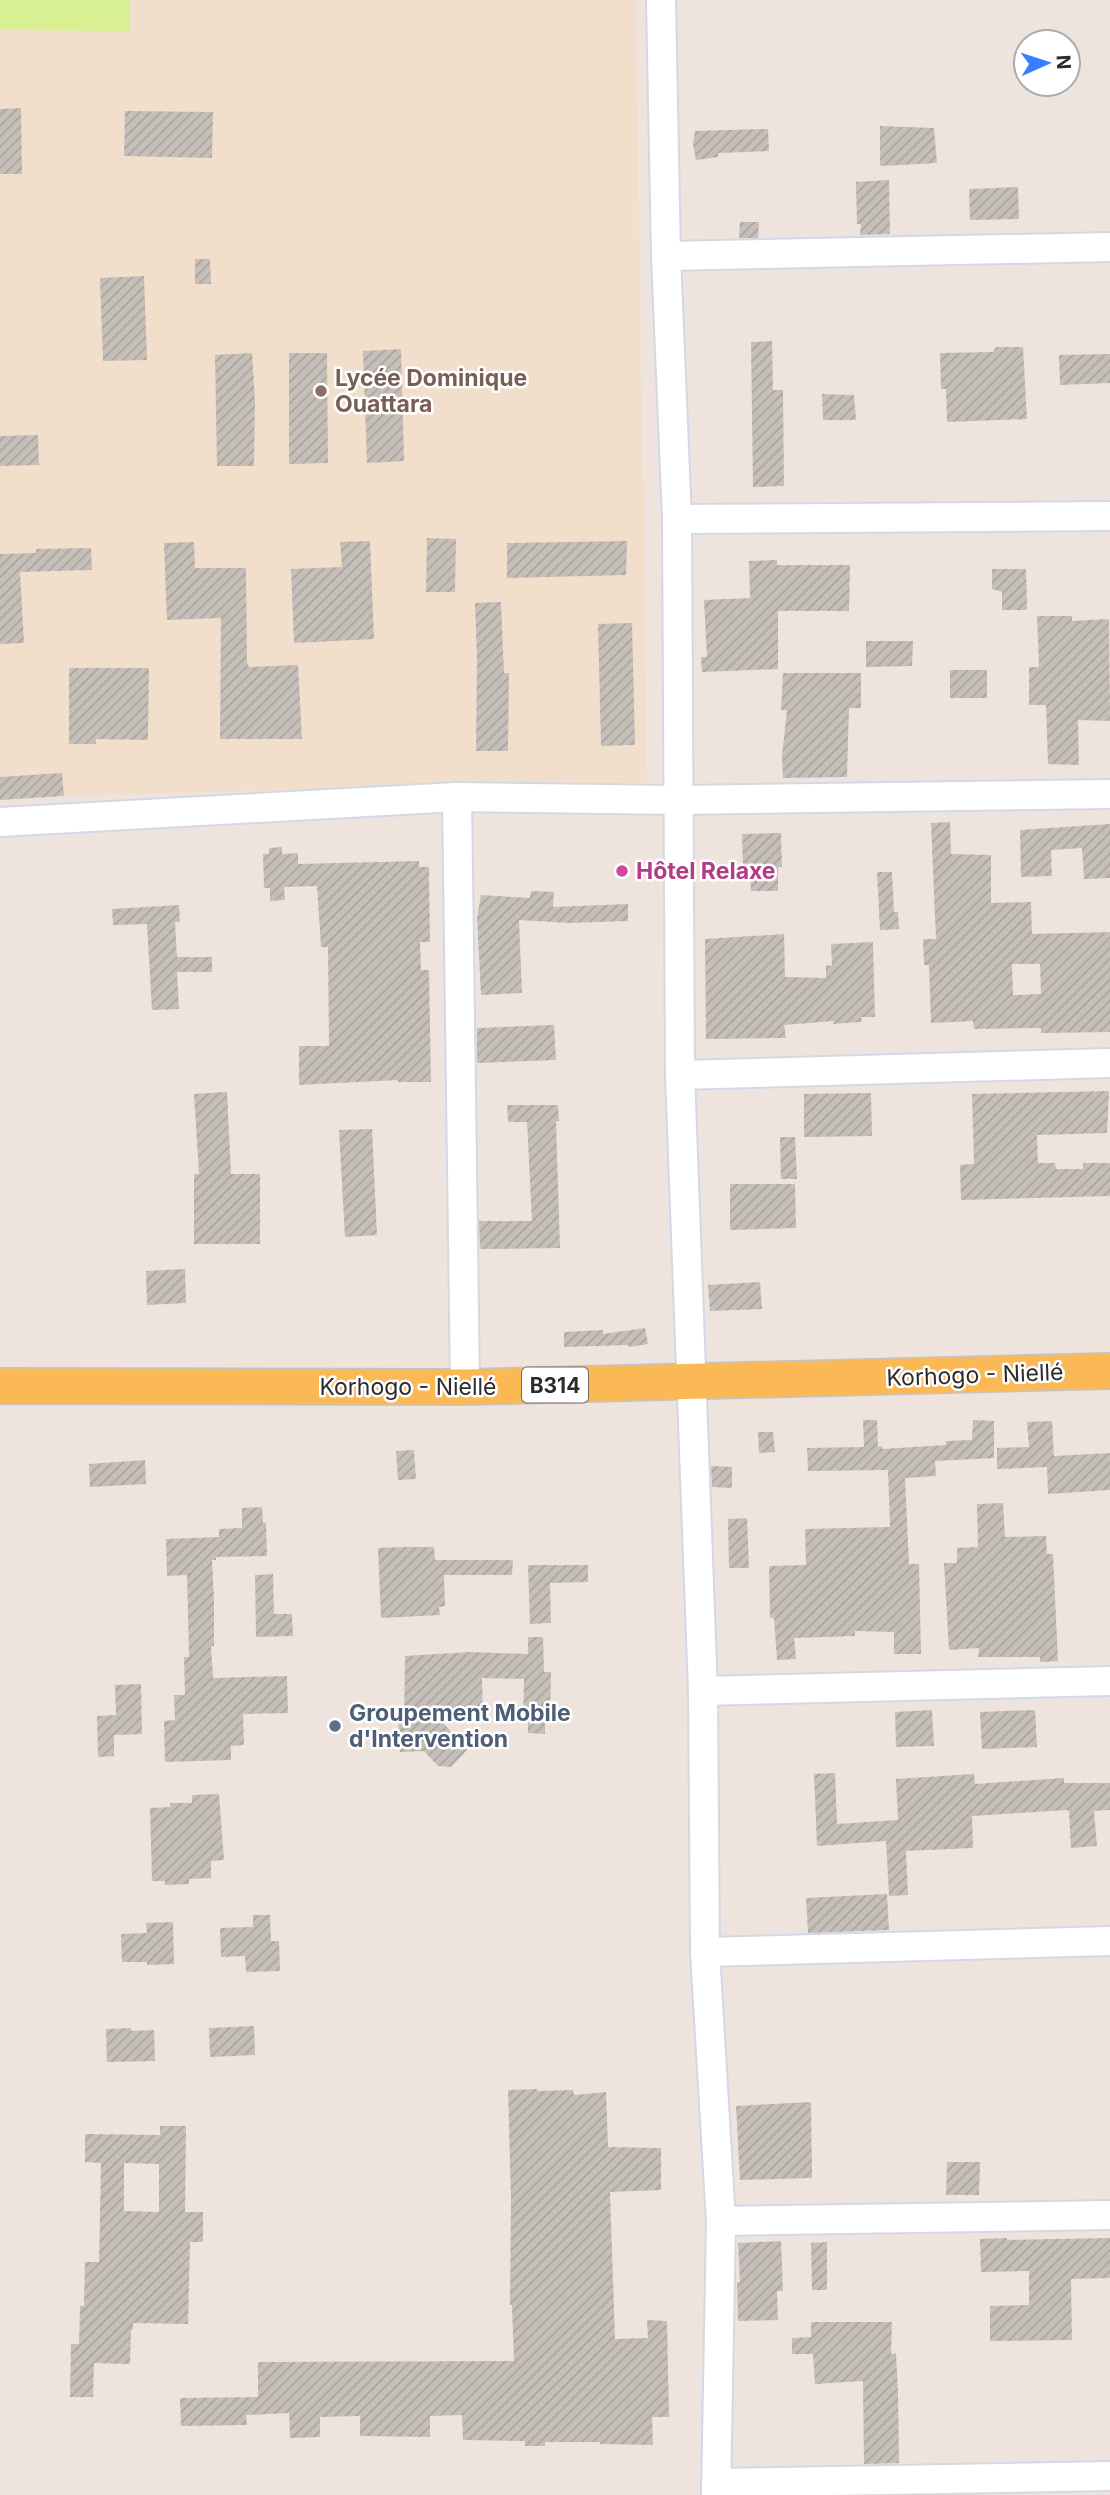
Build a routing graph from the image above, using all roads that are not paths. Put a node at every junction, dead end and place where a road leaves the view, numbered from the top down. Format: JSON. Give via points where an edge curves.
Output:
{"nodes":[{"id":1,"x":661,"y":0,"type":"edge"},
{"id":2,"x":1110,"y":247,"type":"edge"},
{"id":3,"x":666,"y":256,"type":"junction"},
{"id":4,"x":1110,"y":516,"type":"edge"},
{"id":5,"x":677,"y":519,"type":"junction"},
{"id":6,"x":1110,"y":794,"type":"edge"},
{"id":7,"x":457,"y":797,"type":"junction"},
{"id":8,"x":679,"y":800,"type":"junction"},
{"id":9,"x":0,"y":822,"type":"edge"},
{"id":10,"x":1110,"y":1063,"type":"edge"},
{"id":11,"x":680,"y":1075,"type":"junction"},
{"id":12,"x":1110,"y":1371,"type":"edge"},
{"id":13,"x":690,"y":1382,"type":"junction"},
{"id":14,"x":0,"y":1386,"type":"edge"},
{"id":15,"x":465,"y":1387,"type":"junction"},
{"id":16,"x":1110,"y":1681,"type":"edge"},
{"id":17,"x":703,"y":1690,"type":"junction"},
{"id":18,"x":1110,"y":1941,"type":"edge"},
{"id":19,"x":705,"y":1952,"type":"junction"},
{"id":20,"x":1110,"y":2215,"type":"edge"},
{"id":21,"x":721,"y":2221,"type":"junction"},
{"id":22,"x":1110,"y":2476,"type":"edge"},
{"id":23,"x":716,"y":2489,"type":"edge"}],
"edges":[{"from":1,"to":3,"type":"street"},
{"from":2,"to":3,"type":"street"},
{"from":3,"to":5,"type":"street"},
{"from":4,"to":5,"type":"street"},
{"from":5,"to":8,"type":"street"},
{"from":6,"to":8,"type":"street"},
{"from":7,"to":8,"type":"street"},
{"from":7,"to":9,"type":"street"},
{"from":7,"to":15,"type":"street"},
{"from":8,"to":11,"type":"street"},
{"from":10,"to":11,"type":"street"},
{"from":11,"to":13,"type":"street"},
{"from":12,"to":13,"type":"main road","name":"Korhogo - Niellé","number":"B314"},
{"from":13,"to":15,"type":"main road","name":"Korhogo - Niellé","number":"B314"},
{"from":13,"to":17,"type":"street"},
{"from":14,"to":15,"type":"main road","name":"Korhogo - Niellé","number":"B314"},
{"from":16,"to":17,"type":"street"},
{"from":17,"to":19,"type":"street"},
{"from":18,"to":19,"type":"street"},
{"from":19,"to":21,"type":"street"},
{"from":20,"to":21,"type":"street"},
{"from":21,"to":23,"type":"street"},
{"from":22,"to":23,"type":"street"}]}
